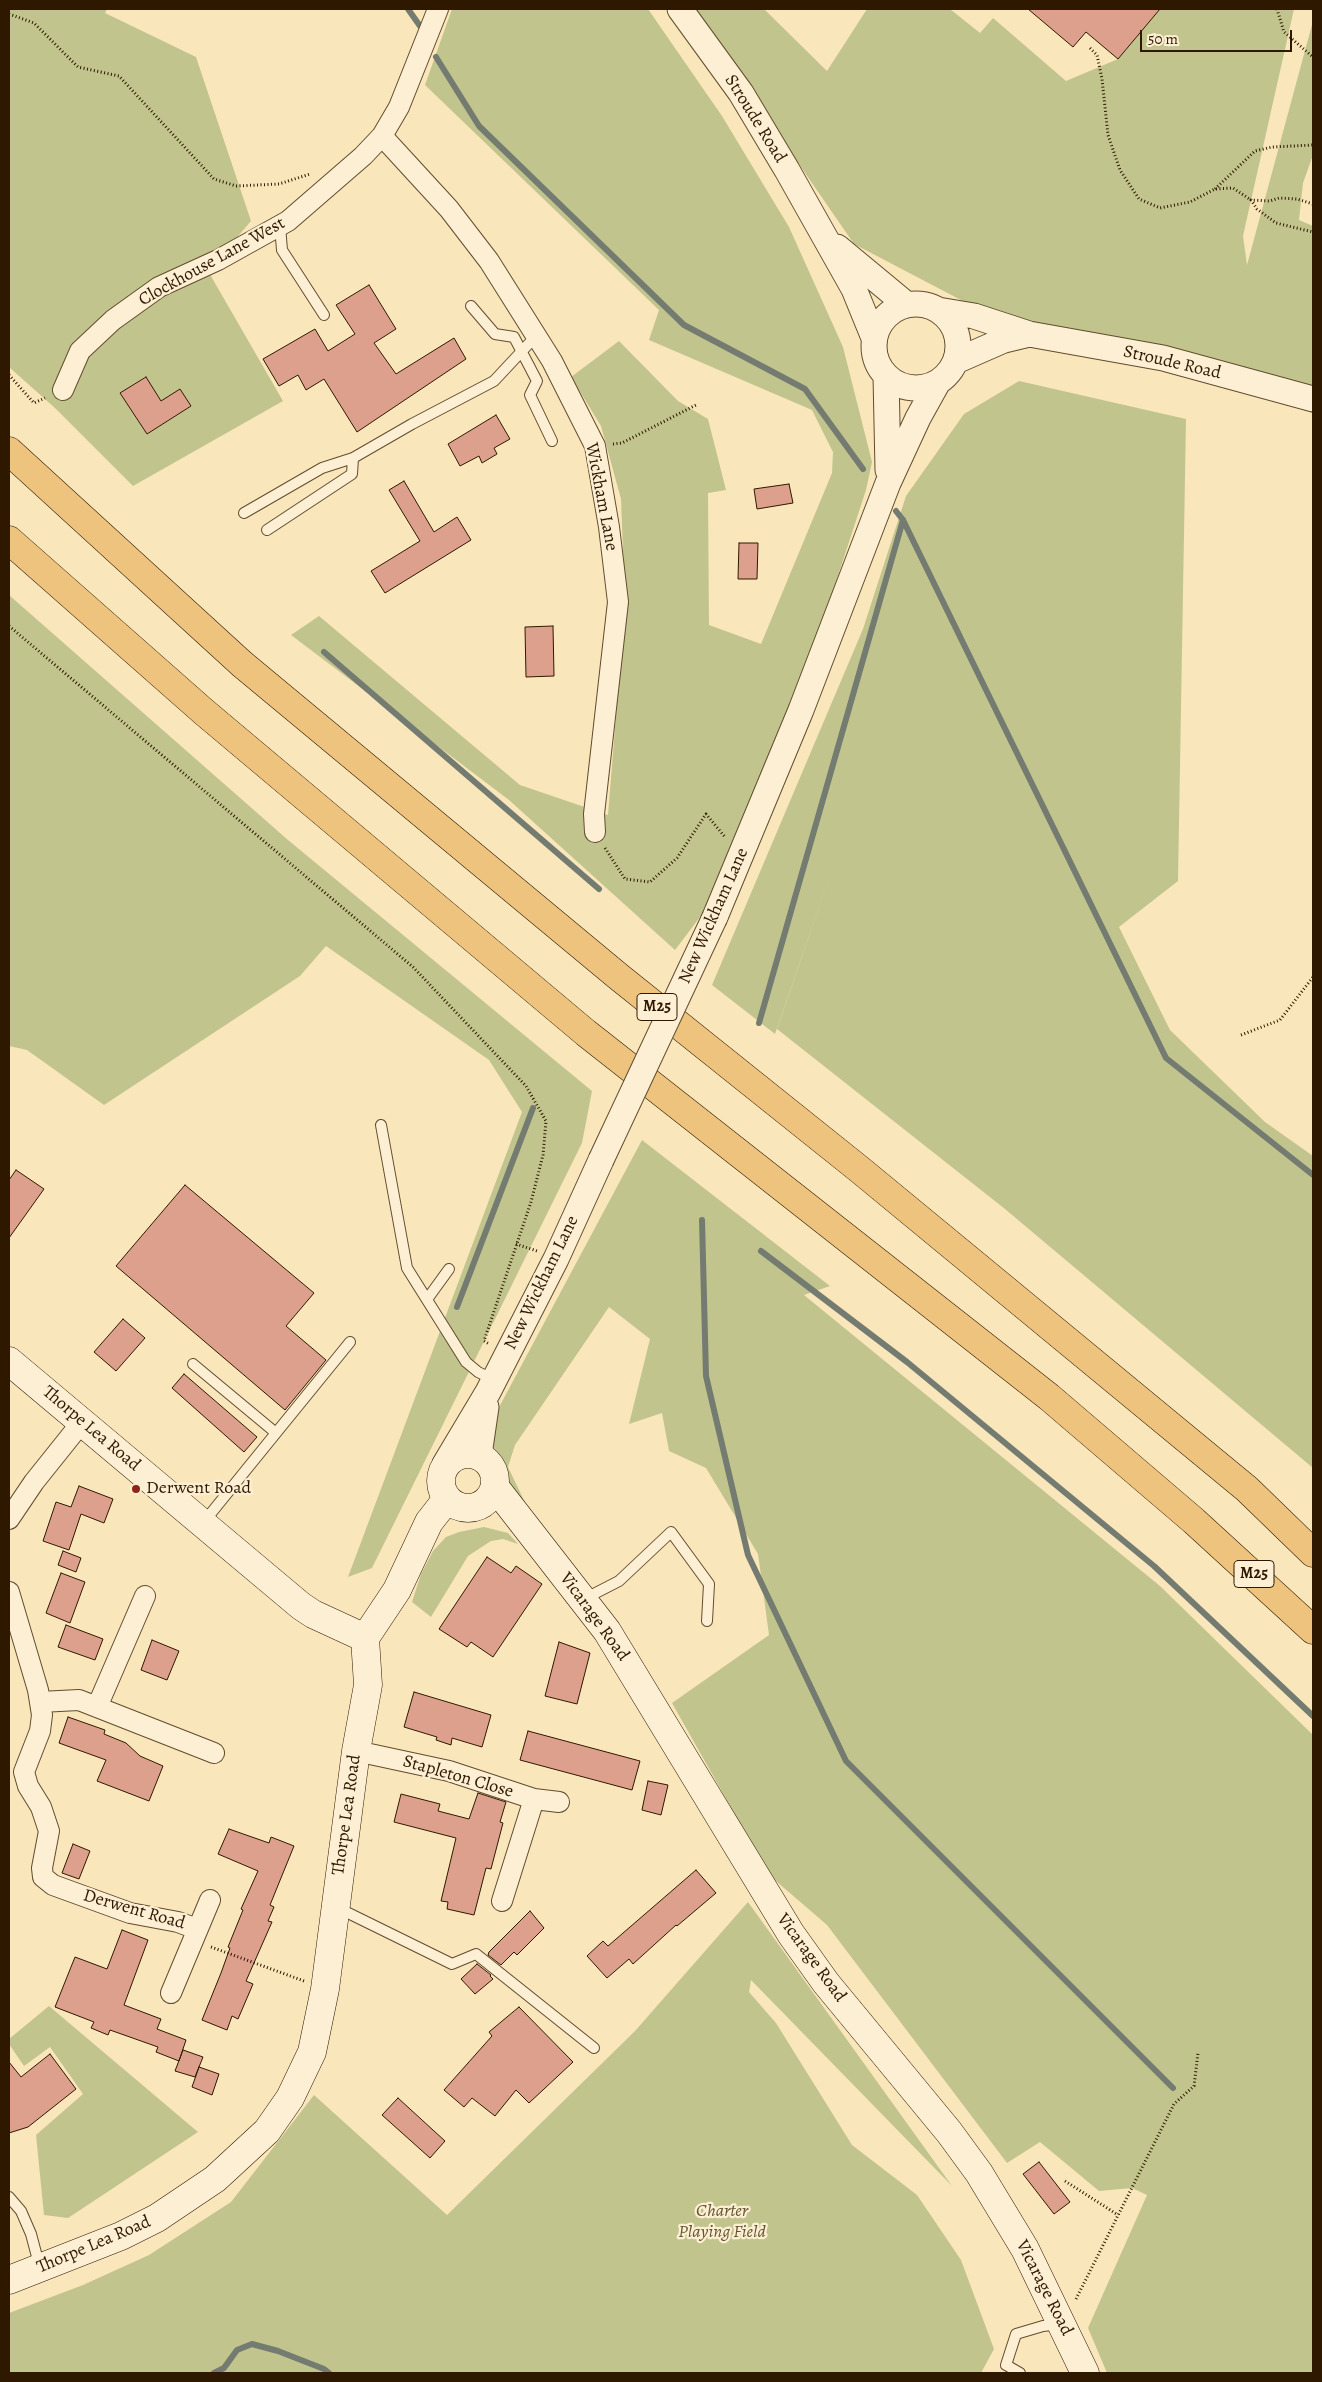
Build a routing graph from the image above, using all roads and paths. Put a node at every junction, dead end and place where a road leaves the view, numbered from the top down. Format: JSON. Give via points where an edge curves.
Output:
{"nodes":[{"id":1,"x":438,"y":9,"type":"edge"},
{"id":2,"x":680,"y":9,"type":"edge"},
{"id":3,"x":1277,"y":9,"type":"edge"},
{"id":4,"x":9,"y":14,"type":"edge"},
{"id":5,"x":1090,"y":48,"type":"dead end"},
{"id":6,"x":1313,"y":57,"type":"edge"},
{"id":7,"x":382,"y":136,"type":"junction"},
{"id":8,"x":1313,"y":145,"type":"edge"},
{"id":9,"x":311,"y":174,"type":"dead end"},
{"id":10,"x":1215,"y":188,"type":"junction"},
{"id":11,"x":1251,"y":200,"type":"junction"},
{"id":12,"x":1313,"y":204,"type":"edge"},
{"id":13,"x":280,"y":226,"type":"junction"},
{"id":14,"x":1313,"y":232,"type":"edge"},
{"id":15,"x":823,"y":233,"type":"junction"},
{"id":16,"x":907,"y":305,"type":"junction"},
{"id":17,"x":471,"y":306,"type":"dead end"},
{"id":18,"x":938,"y":310,"type":"junction"},
{"id":19,"x":324,"y":315,"type":"dead end"},
{"id":20,"x":1029,"y":334,"type":"junction"},
{"id":21,"x":536,"y":336,"type":"junction"},
{"id":22,"x":874,"y":338,"type":"junction"},
{"id":23,"x":522,"y":352,"type":"junction"},
{"id":24,"x":956,"y":361,"type":"junction"},
{"id":25,"x":9,"y":375,"type":"edge"},
{"id":26,"x":886,"y":376,"type":"junction"},
{"id":27,"x":938,"y":382,"type":"junction"},
{"id":28,"x":63,"y":390,"type":"joint"},
{"id":29,"x":1313,"y":399,"type":"edge"},
{"id":30,"x":696,"y":404,"type":"dead end"},
{"id":31,"x":552,"y":441,"type":"dead end"},
{"id":32,"x":595,"y":446,"type":"junction"},
{"id":33,"x":9,"y":451,"type":"edge"},
{"id":34,"x":353,"y":458,"type":"junction"},
{"id":35,"x":888,"y":483,"type":"junction"},
{"id":36,"x":244,"y":513,"type":"dead end"},
{"id":37,"x":267,"y":530,"type":"dead end"},
{"id":38,"x":9,"y":540,"type":"edge"},
{"id":39,"x":9,"y":626,"type":"edge"},
{"id":40,"x":595,"y":832,"type":"joint"},
{"id":41,"x":728,"y":841,"type":"dead end"},
{"id":42,"x":1313,"y":977,"type":"edge"},
{"id":43,"x":1241,"y":1035,"type":"dead end"},
{"id":44,"x":381,"y":1125,"type":"dead end"},
{"id":45,"x":449,"y":1269,"type":"dead end"},
{"id":46,"x":428,"y":1298,"type":"junction"},
{"id":47,"x":350,"y":1342,"type":"dead end"},
{"id":48,"x":492,"y":1346,"type":"dead end"},
{"id":49,"x":9,"y":1361,"type":"edge"},
{"id":50,"x":193,"y":1364,"type":"dead end"},
{"id":51,"x":491,"y":1386,"type":"junction"},
{"id":52,"x":82,"y":1422,"type":"junction"},
{"id":53,"x":276,"y":1433,"type":"junction"},
{"id":54,"x":478,"y":1455,"type":"junction"},
{"id":55,"x":445,"y":1464,"type":"junction"},
{"id":56,"x":487,"y":1496,"type":"junction"},
{"id":57,"x":448,"y":1499,"type":"junction"},
{"id":58,"x":11,"y":1513,"type":"edge"},
{"id":59,"x":203,"y":1524,"type":"junction"},
{"id":60,"x":1313,"y":1553,"type":"edge"},
{"id":61,"x":145,"y":1596,"type":"dead end"},
{"id":62,"x":10,"y":1597,"type":"edge"},
{"id":63,"x":583,"y":1599,"type":"junction"},
{"id":64,"x":707,"y":1621,"type":"dead end"},
{"id":65,"x":1313,"y":1630,"type":"edge"},
{"id":66,"x":365,"y":1638,"type":"junction"},
{"id":67,"x":40,"y":1702,"type":"junction"},
{"id":68,"x":97,"y":1707,"type":"junction"},
{"id":69,"x":356,"y":1751,"type":"junction"},
{"id":70,"x":214,"y":1753,"type":"dead end"},
{"id":71,"x":16,"y":1770,"type":"edge"},
{"id":72,"x":534,"y":1799,"type":"junction"},
{"id":73,"x":560,"y":1802,"type":"dead end"},
{"id":74,"x":210,"y":1900,"type":"dead end"},
{"id":75,"x":502,"y":1901,"type":"dead end"},
{"id":76,"x":335,"y":1906,"type":"junction"},
{"id":77,"x":194,"y":1935,"type":"junction"},
{"id":78,"x":325,"y":1989,"type":"junction"},
{"id":79,"x":171,"y":1993,"type":"dead end"},
{"id":80,"x":594,"y":2048,"type":"dead end"},
{"id":81,"x":1198,"y":2053,"type":"dead end"},
{"id":82,"x":1065,"y":2181,"type":"dead end"},
{"id":83,"x":9,"y":2197,"type":"edge"},
{"id":84,"x":1118,"y":2215,"type":"junction"},
{"id":85,"x":40,"y":2269,"type":"junction"},
{"id":86,"x":9,"y":2280,"type":"edge"},
{"id":87,"x":1063,"y":2324,"type":"junction"},
{"id":88,"x":1020,"y":2373,"type":"edge"},
{"id":89,"x":1085,"y":2373,"type":"edge"}],
"edges":[{"from":1,"to":7,"type":"street","name":"Clockhouse Lane West","via":[[400,107]]},
{"from":2,"to":15,"type":"street","name":"Stroude Road","via":[[741,93]]},
{"from":3,"to":6,"type":"path","via":[[1284,32]]},
{"from":4,"to":9,"type":"path","via":[[34,23],[78,67],[119,76],[214,179],[236,186],[279,184]]},
{"from":5,"to":10,"type":"path","via":[[1096,55],[1102,79],[1108,135],[1120,170],[1139,199],[1160,208],[1190,202]]},
{"from":7,"to":13,"type":"street","name":"Clockhouse Lane West"},
{"from":7,"to":21,"type":"street","name":"Wickham Lane","via":[[449,209],[489,261]]},
{"from":8,"to":10,"type":"path","via":[[1255,151]]},
{"from":10,"to":11,"type":"path","via":[[1232,188]]},
{"from":11,"to":12,"type":"path","via":[[1297,199]]},
{"from":11,"to":14,"type":"path","via":[[1257,209],[1276,223]]},
{"from":13,"to":19,"type":"lane","via":[[282,250]]},
{"from":13,"to":28,"type":"street","name":"Clockhouse Lane West","via":[[159,287],[113,320],[80,351]]},
{"from":15,"to":16,"type":"street","name":"Stroude Road","via":[[849,259]]},
{"from":15,"to":22,"type":"street","name":"Stroude Road","via":[[854,289]]},
{"from":16,"to":18,"type":"street","via":[[918,304]]},
{"from":16,"to":22,"type":"street","via":[[886,316]]},
{"from":17,"to":23,"type":"lane","via":[[495,334],[514,337]]},
{"from":18,"to":20,"type":"street","name":"Stroude Road","via":[[974,316]]},
{"from":18,"to":24,"type":"street","via":[[954,327],[958,350]]},
{"from":20,"to":24,"type":"street","name":"Stroude Road","via":[[1004,340]]},
{"from":20,"to":29,"type":"street","name":"Stroude Road","via":[[1163,358]]},
{"from":21,"to":23,"type":"lane"},
{"from":21,"to":32,"type":"street","name":"Wickham Lane"},
{"from":22,"to":26,"type":"street","via":[[878,365]]},
{"from":23,"to":31,"type":"lane","via":[[537,381],[530,396]]},
{"from":23,"to":34,"type":"lane","via":[[494,381]]},
{"from":24,"to":27,"type":"street"},
{"from":25,"to":28,"type":"path","via":[[34,403]]},
{"from":26,"to":27,"type":"street","via":[[911,388]]},
{"from":26,"to":35,"type":"street","name":"New Wickham Lane"},
{"from":27,"to":35,"type":"street","name":"New Wickham Lane"},
{"from":30,"to":32,"type":"path","via":[[622,443]]},
{"from":32,"to":40,"type":"street","name":"Wickham Lane","via":[[618,602],[594,814]]},
{"from":33,"to":60,"type":"highway","number":"M25","via":[[242,664],[1246,1489]]},
{"from":34,"to":36,"type":"lane","via":[[322,468]]},
{"from":34,"to":37,"type":"lane","via":[[352,474]]},
{"from":35,"to":51,"type":"street","name":"New Wickham Lane","bridge":true,"via":[[801,710],[715,917],[556,1259]]},
{"from":38,"to":65,"type":"highway","number":"M25","via":[[204,712],[586,1033],[1049,1397],[1194,1521]]},
{"from":39,"to":48,"type":"path","via":[[413,967],[526,1086],[546,1120],[543,1155],[531,1202],[484,1341]]},
{"from":40,"to":41,"type":"path","via":[[625,879],[650,882],[677,858],[706,814]]},
{"from":42,"to":43,"type":"path","via":[[1280,1020]]},
{"from":44,"to":46,"type":"lane","via":[[407,1268]]},
{"from":45,"to":46,"type":"lane"},
{"from":46,"to":51,"type":"lane","via":[[466,1362]]},
{"from":47,"to":53,"type":"lane"},
{"from":49,"to":52,"type":"main road","name":"Thorpe Lea Road"},
{"from":50,"to":53,"type":"lane"},
{"from":51,"to":54,"type":"street","name":"New Wickham Lane"},
{"from":51,"to":55,"type":"street","name":"New Wickham Lane"},
{"from":52,"to":58,"type":"street"},
{"from":52,"to":59,"type":"main road","name":"Thorpe Lea Road"},
{"from":53,"to":59,"type":"lane"},
{"from":54,"to":55,"type":"main road","via":[[460,1454]]},
{"from":54,"to":56,"type":"main road","via":[[494,1472]]},
{"from":55,"to":57,"type":"main road","via":[[440,1485]]},
{"from":56,"to":57,"type":"main road","via":[[461,1507]]},
{"from":56,"to":63,"type":"main road","name":"Vicarage Road","via":[[538,1540]]},
{"from":57,"to":66,"type":"main road","via":[[429,1522],[397,1590]]},
{"from":59,"to":66,"type":"main road","name":"Thorpe Lea Road","via":[[301,1606]]},
{"from":61,"to":68,"type":"street"},
{"from":62,"to":67,"type":"street","name":"Derwent Road"},
{"from":63,"to":64,"type":"lane","via":[[618,1581],[671,1532],[709,1584]]},
{"from":63,"to":87,"type":"main road","name":"Vicarage Road","via":[[654,1705],[791,1934],[826,1983],[979,2173],[1006,2214]]},
{"from":66,"to":69,"type":"main road","name":"Thorpe Lea Road","via":[[368,1685]]},
{"from":67,"to":68,"type":"street","via":[[79,1700]]},
{"from":67,"to":71,"type":"street","name":"Derwent Road","via":[[40,1732]]},
{"from":68,"to":70,"type":"street"},
{"from":69,"to":72,"type":"street","name":"Stapleton Close","via":[[449,1771]]},
{"from":69,"to":76,"type":"main road","name":"Thorpe Lea Road"},
{"from":71,"to":77,"type":"street","name":"Derwent Road","via":[[41,1806],[49,1831],[43,1877],[53,1885],[130,1913],[178,1922]]},
{"from":72,"to":73,"type":"street","name":"Stapleton Close"},
{"from":72,"to":75,"type":"street"},
{"from":74,"to":77,"type":"street","name":"Derwent Road"},
{"from":76,"to":78,"type":"main road","name":"Thorpe Lea Road"},
{"from":76,"to":80,"type":"lane","via":[[452,1964],[476,1954]]},
{"from":77,"to":78,"type":"path"},
{"from":77,"to":79,"type":"street","name":"Derwent Road"},
{"from":78,"to":85,"type":"main road","name":"Thorpe Lea Road","via":[[312,2052],[290,2098],[267,2131],[215,2179],[157,2218]]},
{"from":81,"to":84,"type":"path","via":[[1194,2086],[1174,2104]]},
{"from":82,"to":84,"type":"path"},
{"from":83,"to":85,"type":"lane","via":[[31,2234]]},
{"from":84,"to":87,"type":"path"},
{"from":85,"to":86,"type":"main road","name":"Thorpe Lea Road"},
{"from":87,"to":88,"type":"lane","via":[[1016,2334],[1006,2365]]},
{"from":87,"to":89,"type":"main road","name":"Vicarage Road"}]}
